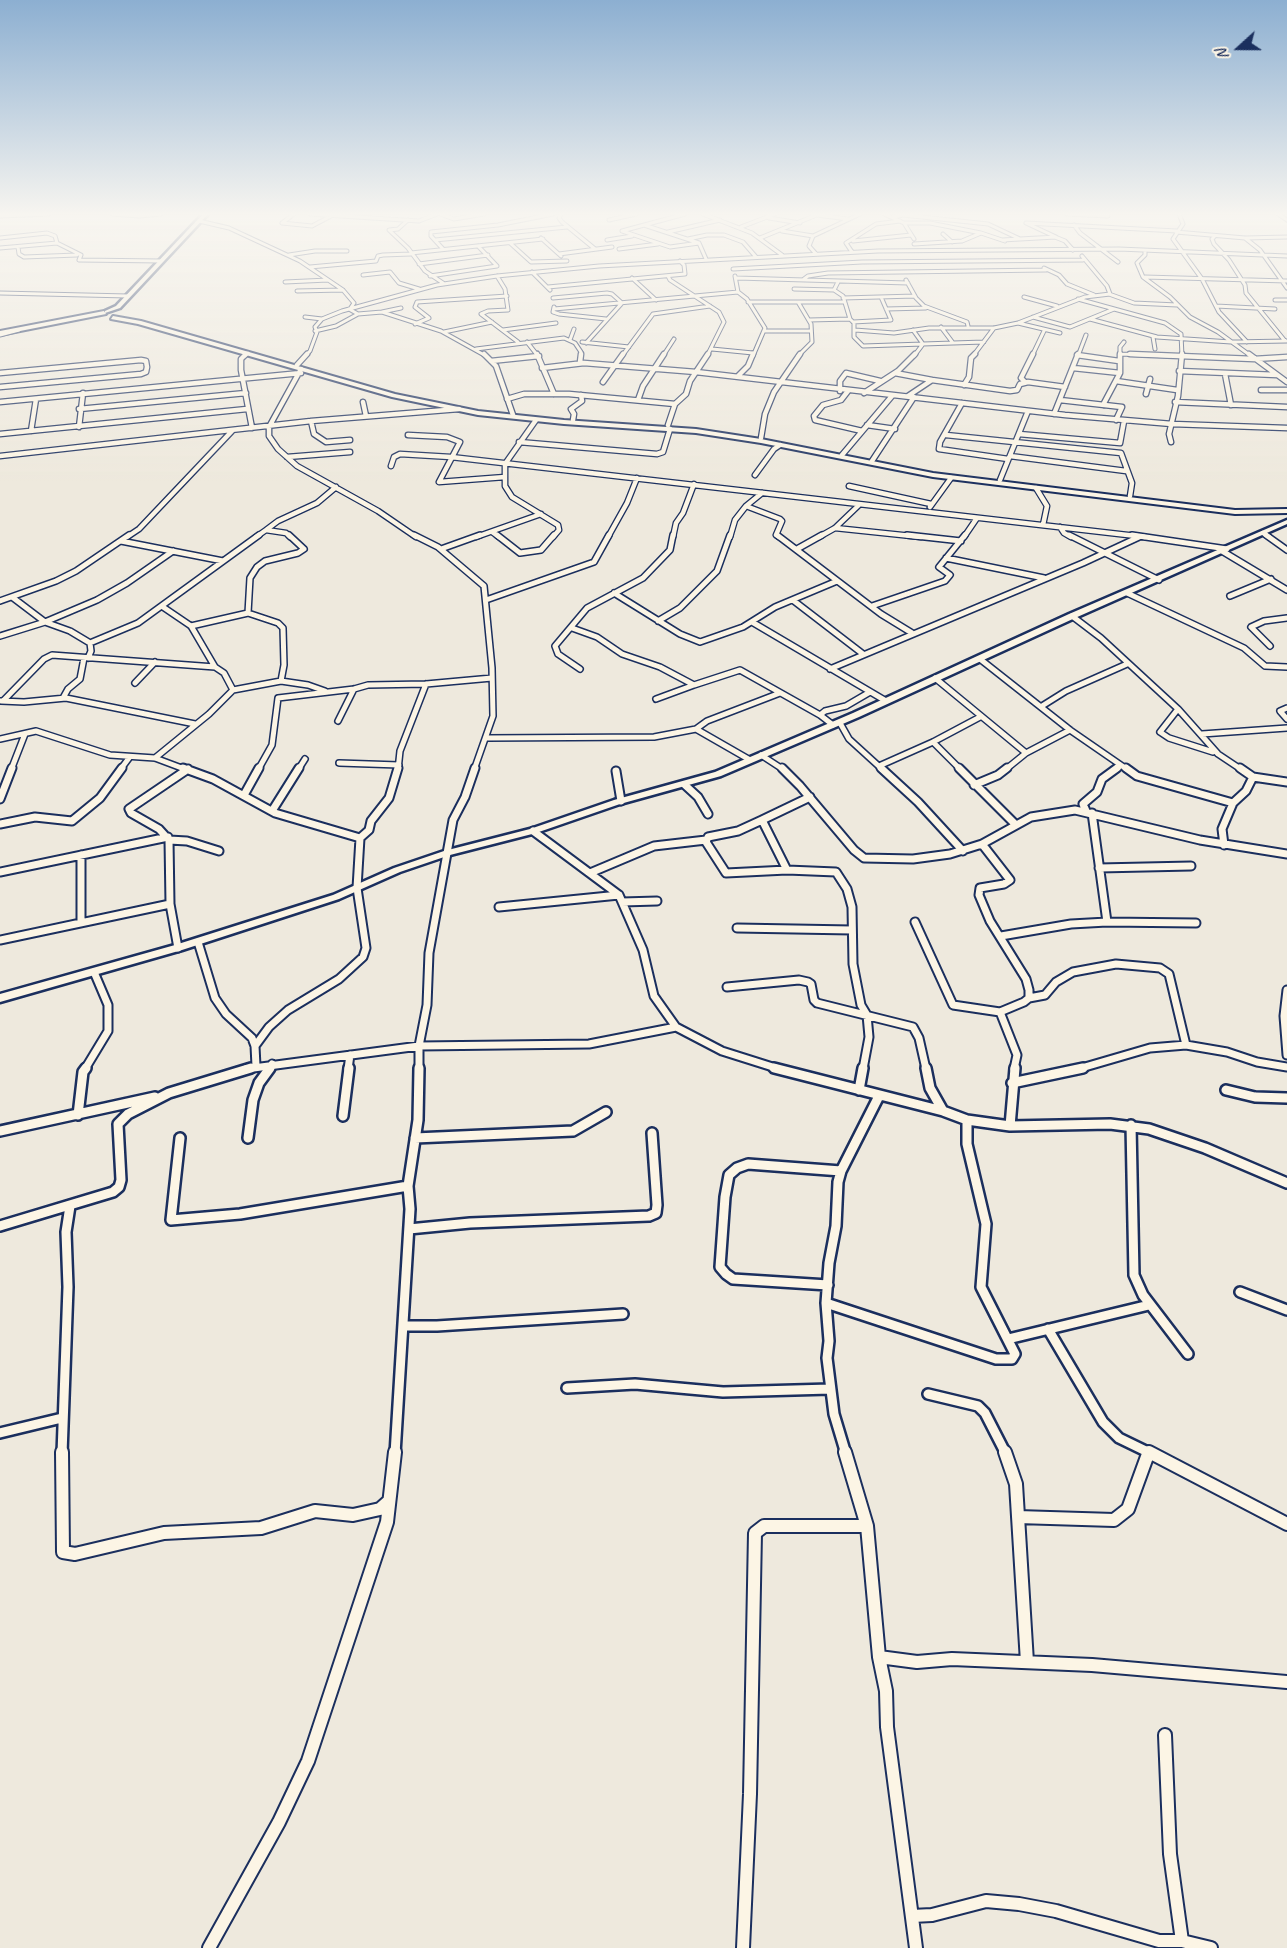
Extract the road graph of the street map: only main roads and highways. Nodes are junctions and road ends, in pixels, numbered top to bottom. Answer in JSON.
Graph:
{"nodes":[{"id":1,"x":123,"y":313,"type":"junction"},
{"id":2,"x":105,"y":314,"type":"junction"},
{"id":3,"x":113,"y":318,"type":"junction"},
{"id":4,"x":0,"y":334,"type":"edge"},
{"id":5,"x":300,"y":369,"type":"junction"},
{"id":6,"x":669,"y":427,"type":"junction"},
{"id":7,"x":1287,"y":509,"type":"edge"}],
"edges":[{"from":1,"to":2,"type":"main road"},
{"from":1,"to":3,"type":"main road"},
{"from":1,"to":5,"type":"main road"},
{"from":2,"to":3,"type":"main road"},
{"from":2,"to":4,"type":"main road"},
{"from":3,"to":5,"type":"main road"},
{"from":5,"to":6,"type":"main road"},
{"from":5,"to":6,"type":"main road"},
{"from":6,"to":7,"type":"main road"},
{"from":6,"to":7,"type":"main road"}]}
